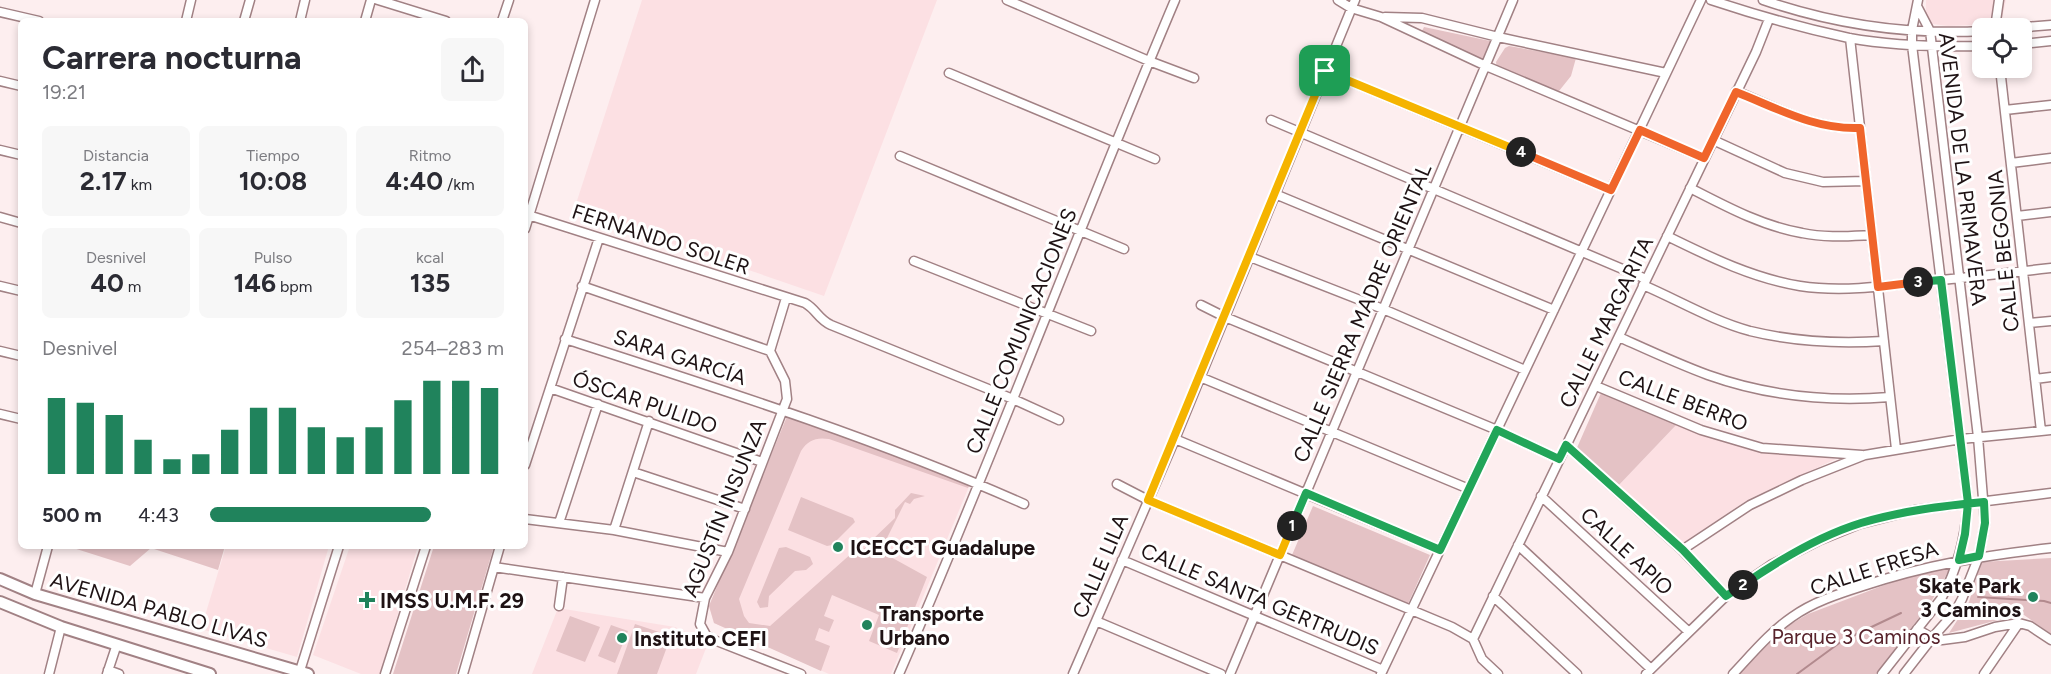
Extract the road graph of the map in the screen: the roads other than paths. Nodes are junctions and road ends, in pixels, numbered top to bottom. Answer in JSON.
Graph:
{"nodes":[{"id":1,"x":191,"y":0,"type":"edge"},
{"id":2,"x":250,"y":0,"type":"edge"},
{"id":3,"x":305,"y":0,"type":"edge"},
{"id":4,"x":371,"y":0,"type":"edge"},
{"id":5,"x":378,"y":0,"type":"edge"},
{"id":6,"x":509,"y":0,"type":"edge"},
{"id":7,"x":595,"y":0,"type":"edge"},
{"id":8,"x":1007,"y":0,"type":"edge"},
{"id":9,"x":1176,"y":0,"type":"edge"},
{"id":10,"x":1338,"y":0,"type":"edge"},
{"id":11,"x":1513,"y":0,"type":"edge"},
{"id":12,"x":1701,"y":0,"type":"edge"},
{"id":13,"x":1711,"y":0,"type":"edge"},
{"id":14,"x":1764,"y":0,"type":"edge"},
{"id":15,"x":2000,"y":0,"type":"edge"},
{"id":16,"x":1918,"y":3,"type":"edge"},
{"id":17,"x":1353,"y":4,"type":"edge"},
{"id":18,"x":0,"y":12,"type":"edge"},
{"id":19,"x":1381,"y":17,"type":"junction"},
{"id":20,"x":26,"y":18,"type":"edge"},
{"id":21,"x":187,"y":18,"type":"edge"},
{"id":22,"x":245,"y":18,"type":"edge"},
{"id":23,"x":301,"y":18,"type":"edge"},
{"id":24,"x":366,"y":18,"type":"edge"},
{"id":25,"x":436,"y":18,"type":"edge"},
{"id":26,"x":503,"y":18,"type":"edge"},
{"id":27,"x":1997,"y":18,"type":"edge"},
{"id":28,"x":1769,"y":19,"type":"junction"},
{"id":29,"x":2051,"y":22,"type":"edge"},
{"id":30,"x":2032,"y":25,"type":"edge"},
{"id":31,"x":1912,"y":30,"type":"junction"},
{"id":32,"x":1930,"y":31,"type":"junction"},
{"id":33,"x":1972,"y":31,"type":"edge"},
{"id":34,"x":1498,"y":37,"type":"junction"},
{"id":35,"x":1850,"y":38,"type":"junction"},
{"id":36,"x":2051,"y":41,"type":"edge"},
{"id":37,"x":2032,"y":43,"type":"edge"},
{"id":38,"x":1912,"y":45,"type":"junction"},
{"id":39,"x":1972,"y":46,"type":"edge"},
{"id":40,"x":1932,"y":47,"type":"junction"},
{"id":41,"x":1149,"y":61,"type":"junction"},
{"id":42,"x":1486,"y":66,"type":"junction"},
{"id":43,"x":1325,"y":71,"type":"junction"},
{"id":44,"x":1666,"y":73,"type":"junction"},
{"id":45,"x":949,"y":74,"type":"dead end"},
{"id":46,"x":1194,"y":78,"type":"dead end"},
{"id":47,"x":2001,"y":78,"type":"edge"},
{"id":48,"x":0,"y":81,"type":"edge"},
{"id":49,"x":18,"y":85,"type":"edge"},
{"id":50,"x":1736,"y":92,"type":"junction"},
{"id":51,"x":2051,"y":105,"type":"edge"},
{"id":52,"x":2005,"y":110,"type":"junction"},
{"id":53,"x":1271,"y":120,"type":"dead end"},
{"id":54,"x":1460,"y":126,"type":"junction"},
{"id":55,"x":1860,"y":128,"type":"junction"},
{"id":56,"x":1640,"y":130,"type":"junction"},
{"id":57,"x":1300,"y":133,"type":"junction"},
{"id":58,"x":1713,"y":140,"type":"junction"},
{"id":59,"x":1116,"y":143,"type":"junction"},
{"id":60,"x":0,"y":150,"type":"edge"},
{"id":61,"x":18,"y":154,"type":"edge"},
{"id":62,"x":900,"y":156,"type":"dead end"},
{"id":63,"x":1704,"y":158,"type":"junction"},
{"id":64,"x":2051,"y":158,"type":"edge"},
{"id":65,"x":1155,"y":159,"type":"dead end"},
{"id":66,"x":2011,"y":163,"type":"junction"},
{"id":67,"x":1866,"y":182,"type":"junction"},
{"id":68,"x":1690,"y":188,"type":"junction"},
{"id":69,"x":1434,"y":189,"type":"junction"},
{"id":70,"x":1611,"y":190,"type":"junction"},
{"id":71,"x":1275,"y":194,"type":"junction"},
{"id":72,"x":528,"y":212,"type":"edge"},
{"id":73,"x":2051,"y":212,"type":"edge"},
{"id":74,"x":528,"y":215,"type":"edge"},
{"id":75,"x":2017,"y":216,"type":"junction"},
{"id":76,"x":0,"y":217,"type":"edge"},
{"id":77,"x":18,"y":221,"type":"edge"},
{"id":78,"x":1080,"y":232,"type":"junction"},
{"id":79,"x":1872,"y":235,"type":"junction"},
{"id":80,"x":1667,"y":236,"type":"junction"},
{"id":81,"x":599,"y":238,"type":"junction"},
{"id":82,"x":1124,"y":249,"type":"dead end"},
{"id":83,"x":1409,"y":249,"type":"junction"},
{"id":84,"x":1582,"y":251,"type":"junction"},
{"id":85,"x":1250,"y":256,"type":"junction"},
{"id":86,"x":914,"y":261,"type":"dead end"},
{"id":87,"x":2051,"y":268,"type":"edge"},
{"id":88,"x":2023,"y":271,"type":"junction"},
{"id":89,"x":1959,"y":278,"type":"junction"},
{"id":90,"x":1941,"y":280,"type":"junction"},
{"id":91,"x":1645,"y":282,"type":"junction"},
{"id":92,"x":0,"y":286,"type":"edge"},
{"id":93,"x":582,"y":286,"type":"junction"},
{"id":94,"x":1878,"y":287,"type":"junction"},
{"id":95,"x":18,"y":290,"type":"edge"},
{"id":96,"x":786,"y":298,"type":"junction"},
{"id":97,"x":1201,"y":305,"type":"dead end"},
{"id":98,"x":1383,"y":309,"type":"junction"},
{"id":99,"x":1554,"y":310,"type":"junction"},
{"id":100,"x":1047,"y":314,"type":"junction"},
{"id":101,"x":1225,"y":317,"type":"junction"},
{"id":102,"x":2051,"y":321,"type":"edge"},
{"id":103,"x":2029,"y":323,"type":"junction"},
{"id":104,"x":1091,"y":331,"type":"dead end"},
{"id":105,"x":1619,"y":337,"type":"junction"},
{"id":106,"x":565,"y":339,"type":"junction"},
{"id":107,"x":1884,"y":341,"type":"junction"},
{"id":108,"x":0,"y":351,"type":"edge"},
{"id":109,"x":770,"y":351,"type":"junction"},
{"id":110,"x":18,"y":355,"type":"edge"},
{"id":111,"x":1526,"y":370,"type":"junction"},
{"id":112,"x":1357,"y":371,"type":"junction"},
{"id":113,"x":1200,"y":377,"type":"junction"},
{"id":114,"x":2051,"y":377,"type":"edge"},
{"id":115,"x":2035,"y":379,"type":"junction"},
{"id":116,"x":1596,"y":386,"type":"junction"},
{"id":117,"x":550,"y":388,"type":"junction"},
{"id":118,"x":1890,"y":397,"type":"junction"},
{"id":119,"x":1013,"y":399,"type":"junction"},
{"id":120,"x":598,"y":404,"type":"junction"},
{"id":121,"x":783,"y":410,"type":"junction"},
{"id":122,"x":0,"y":414,"type":"edge"},
{"id":123,"x":18,"y":418,"type":"edge"},
{"id":124,"x":1059,"y":420,"type":"dead end"},
{"id":125,"x":649,"y":422,"type":"junction"},
{"id":126,"x":1497,"y":430,"type":"junction"},
{"id":127,"x":2051,"y":430,"type":"edge"},
{"id":128,"x":2041,"y":431,"type":"junction"},
{"id":129,"x":1332,"y":432,"type":"junction"},
{"id":130,"x":1978,"y":437,"type":"junction"},
{"id":131,"x":1175,"y":439,"type":"junction"},
{"id":132,"x":1961,"y":440,"type":"junction"},
{"id":133,"x":1566,"y":445,"type":"junction"},
{"id":134,"x":1896,"y":449,"type":"junction"},
{"id":135,"x":1865,"y":455,"type":"junction"},
{"id":136,"x":528,"y":456,"type":"edge"},
{"id":137,"x":1559,"y":459,"type":"junction"},
{"id":138,"x":762,"y":462,"type":"junction"},
{"id":139,"x":633,"y":472,"type":"junction"},
{"id":140,"x":1117,"y":484,"type":"dead end"},
{"id":141,"x":980,"y":485,"type":"junction"},
{"id":142,"x":1469,"y":489,"type":"junction"},
{"id":143,"x":1306,"y":493,"type":"junction"},
{"id":144,"x":2051,"y":493,"type":"edge"},
{"id":145,"x":1541,"y":496,"type":"junction"},
{"id":146,"x":1148,"y":500,"type":"junction"},
{"id":147,"x":1984,"y":502,"type":"junction"},
{"id":148,"x":1968,"y":503,"type":"junction"},
{"id":149,"x":1024,"y":504,"type":"dead end"},
{"id":150,"x":744,"y":509,"type":"junction"},
{"id":151,"x":528,"y":519,"type":"edge"},
{"id":152,"x":559,"y":523,"type":"junction"},
{"id":153,"x":614,"y":530,"type":"junction"},
{"id":154,"x":1518,"y":545,"type":"junction"},
{"id":155,"x":2051,"y":548,"type":"edge"},
{"id":156,"x":47,"y":549,"type":"edge"},
{"id":157,"x":338,"y":549,"type":"edge"},
{"id":158,"x":425,"y":549,"type":"edge"},
{"id":159,"x":499,"y":549,"type":"edge"},
{"id":160,"x":1440,"y":550,"type":"junction"},
{"id":161,"x":1683,"y":550,"type":"junction"},
{"id":162,"x":728,"y":552,"type":"junction"},
{"id":163,"x":1280,"y":555,"type":"junction"},
{"id":164,"x":1979,"y":556,"type":"junction"},
{"id":165,"x":1122,"y":560,"type":"junction"},
{"id":166,"x":1959,"y":560,"type":"junction"},
{"id":167,"x":494,"y":567,"type":"junction"},
{"id":168,"x":563,"y":577,"type":"junction"},
{"id":169,"x":0,"y":579,"type":"edge"},
{"id":170,"x":35,"y":594,"type":"junction"},
{"id":171,"x":1493,"y":596,"type":"junction"},
{"id":172,"x":1726,"y":596,"type":"junction"},
{"id":173,"x":705,"y":598,"type":"junction"},
{"id":174,"x":0,"y":602,"type":"edge"},
{"id":175,"x":559,"y":606,"type":"dead end"},
{"id":176,"x":1412,"y":611,"type":"junction"},
{"id":177,"x":1254,"y":617,"type":"junction"},
{"id":178,"x":1096,"y":621,"type":"junction"},
{"id":179,"x":2019,"y":623,"type":"junction"},
{"id":180,"x":61,"y":627,"type":"junction"},
{"id":181,"x":1917,"y":629,"type":"junction"},
{"id":182,"x":1689,"y":632,"type":"junction"},
{"id":183,"x":1932,"y":638,"type":"junction"},
{"id":184,"x":1473,"y":639,"type":"junction"},
{"id":185,"x":2051,"y":640,"type":"edge"},
{"id":186,"x":117,"y":644,"type":"junction"},
{"id":187,"x":1488,"y":665,"type":"junction"},
{"id":188,"x":107,"y":672,"type":"edge"},
{"id":189,"x":1382,"y":672,"type":"edge"},
{"id":190,"x":1648,"y":672,"type":"edge"},
{"id":191,"x":302,"y":673,"type":"edge"},
{"id":192,"x":49,"y":674,"type":"edge"},
{"id":193,"x":119,"y":674,"type":"edge"},
{"id":194,"x":210,"y":674,"type":"edge"},
{"id":195,"x":385,"y":674,"type":"edge"},
{"id":196,"x":463,"y":674,"type":"edge"},
{"id":197,"x":801,"y":674,"type":"edge"},
{"id":198,"x":899,"y":674,"type":"edge"},
{"id":199,"x":1073,"y":674,"type":"edge"},
{"id":200,"x":1221,"y":674,"type":"edge"},
{"id":201,"x":1230,"y":674,"type":"edge"},
{"id":202,"x":1484,"y":674,"type":"edge"},
{"id":203,"x":1498,"y":674,"type":"edge"},
{"id":204,"x":1577,"y":674,"type":"edge"},
{"id":205,"x":1733,"y":674,"type":"edge"},
{"id":206,"x":1882,"y":674,"type":"edge"},
{"id":207,"x":1904,"y":674,"type":"edge"},
{"id":208,"x":1984,"y":674,"type":"edge"}],
"edges":[{"from":1,"to":21,"type":"street"},
{"from":2,"to":22,"type":"street"},
{"from":3,"to":23,"type":"street"},
{"from":4,"to":24,"type":"street"},
{"from":5,"to":25,"type":"street"},
{"from":6,"to":26,"type":"street"},
{"from":7,"to":72,"type":"street"},
{"from":8,"to":41,"type":"street"},
{"from":9,"to":41,"type":"street","name":"CALLE COMUNICACIONES"},
{"from":10,"to":17,"type":"street"},
{"from":11,"to":34,"type":"street","name":"CALLE SIERRA MADRE ORIENTAL"},
{"from":12,"to":44,"type":"street"},
{"from":13,"to":28,"type":"street"},
{"from":14,"to":31,"type":"street"},
{"from":15,"to":27,"type":"street"},
{"from":16,"to":31,"type":"street","name":"AVENIDA DE LA PRIMAVERA"},
{"from":16,"to":32,"type":"street","name":"AVENIDA DE LA PRIMAVERA"},
{"from":17,"to":19,"type":"street"},
{"from":17,"to":43,"type":"street","name":"CALLE LILA"},
{"from":18,"to":20,"type":"street"},
{"from":19,"to":34,"type":"street"},
{"from":19,"to":42,"type":"street"},
{"from":28,"to":35,"type":"street"},
{"from":28,"to":50,"type":"street","name":"CALLE MARGARITA"},
{"from":29,"to":30,"type":"street"},
{"from":31,"to":32,"type":"street"},
{"from":31,"to":38,"type":"street","name":"AVENIDA DE LA PRIMAVERA"},
{"from":32,"to":33,"type":"street"},
{"from":32,"to":40,"type":"street","name":"AVENIDA DE LA PRIMAVERA"},
{"from":34,"to":42,"type":"street","name":"CALLE SIERRA MADRE ORIENTAL"},
{"from":34,"to":44,"type":"street"},
{"from":35,"to":38,"type":"street"},
{"from":35,"to":55,"type":"street"},
{"from":36,"to":37,"type":"street"},
{"from":38,"to":40,"type":"street"},
{"from":38,"to":90,"type":"street","name":"AVENIDA DE LA PRIMAVERA"},
{"from":39,"to":40,"type":"street"},
{"from":40,"to":89,"type":"street","name":"AVENIDA DE LA PRIMAVERA"},
{"from":41,"to":46,"type":"street"},
{"from":41,"to":59,"type":"street","name":"CALLE COMUNICACIONES"},
{"from":42,"to":54,"type":"street","name":"CALLE SIERRA MADRE ORIENTAL"},
{"from":42,"to":56,"type":"street"},
{"from":43,"to":54,"type":"street"},
{"from":43,"to":57,"type":"street","name":"CALLE LILA"},
{"from":44,"to":56,"type":"street"},
{"from":45,"to":59,"type":"street"},
{"from":47,"to":52,"type":"street","name":"CALLE BEGONIA"},
{"from":48,"to":49,"type":"street"},
{"from":50,"to":55,"type":"street"},
{"from":50,"to":58,"type":"street","name":"CALLE MARGARITA"},
{"from":51,"to":52,"type":"street"},
{"from":52,"to":66,"type":"street","name":"CALLE BEGONIA"},
{"from":53,"to":57,"type":"street"},
{"from":54,"to":69,"type":"street","name":"CALLE SIERRA MADRE ORIENTAL"},
{"from":54,"to":70,"type":"street"},
{"from":55,"to":67,"type":"street"},
{"from":56,"to":63,"type":"street"},
{"from":56,"to":70,"type":"street"},
{"from":57,"to":69,"type":"street"},
{"from":57,"to":71,"type":"street","name":"CALLE LILA"},
{"from":58,"to":63,"type":"street","name":"CALLE MARGARITA"},
{"from":58,"to":67,"type":"street"},
{"from":59,"to":65,"type":"street"},
{"from":59,"to":78,"type":"street","name":"CALLE COMUNICACIONES"},
{"from":60,"to":61,"type":"street"},
{"from":62,"to":78,"type":"street"},
{"from":63,"to":68,"type":"street","name":"CALLE MARGARITA"},
{"from":64,"to":66,"type":"street"},
{"from":66,"to":75,"type":"street","name":"CALLE BEGONIA"},
{"from":67,"to":79,"type":"street"},
{"from":68,"to":79,"type":"street"},
{"from":68,"to":80,"type":"street","name":"CALLE MARGARITA"},
{"from":69,"to":83,"type":"street","name":"CALLE SIERRA MADRE ORIENTAL"},
{"from":69,"to":84,"type":"street"},
{"from":70,"to":84,"type":"street"},
{"from":71,"to":83,"type":"street"},
{"from":71,"to":85,"type":"street","name":"CALLE LILA"},
{"from":73,"to":75,"type":"street"},
{"from":74,"to":81,"type":"street","name":"FERNANDO SOLER"},
{"from":75,"to":88,"type":"street","name":"CALLE BEGONIA"},
{"from":76,"to":77,"type":"street"},
{"from":78,"to":82,"type":"street"},
{"from":78,"to":100,"type":"street","name":"CALLE COMUNICACIONES"},
{"from":79,"to":94,"type":"street"},
{"from":80,"to":91,"type":"street","name":"CALLE MARGARITA"},
{"from":80,"to":94,"type":"street"},
{"from":81,"to":93,"type":"street"},
{"from":81,"to":96,"type":"street","name":"FERNANDO SOLER"},
{"from":83,"to":98,"type":"street","name":"CALLE SIERRA MADRE ORIENTAL"},
{"from":83,"to":99,"type":"street"},
{"from":84,"to":91,"type":"street"},
{"from":84,"to":99,"type":"street"},
{"from":85,"to":98,"type":"street"},
{"from":85,"to":101,"type":"street","name":"CALLE LILA"},
{"from":86,"to":100,"type":"street"},
{"from":87,"to":88,"type":"street"},
{"from":88,"to":89,"type":"street"},
{"from":88,"to":103,"type":"street","name":"CALLE BEGONIA"},
{"from":89,"to":90,"type":"street"},
{"from":89,"to":130,"type":"street","name":"AVENIDA DE LA PRIMAVERA"},
{"from":90,"to":94,"type":"street"},
{"from":90,"to":132,"type":"street","name":"AVENIDA DE LA PRIMAVERA"},
{"from":91,"to":105,"type":"street","name":"CALLE MARGARITA"},
{"from":91,"to":107,"type":"street"},
{"from":92,"to":95,"type":"street"},
{"from":93,"to":106,"type":"street"},
{"from":93,"to":109,"type":"street"},
{"from":94,"to":107,"type":"street"},
{"from":96,"to":109,"type":"street"},
{"from":96,"to":119,"type":"street","name":"FERNANDO SOLER"},
{"from":97,"to":101,"type":"street"},
{"from":98,"to":111,"type":"street"},
{"from":98,"to":112,"type":"street","name":"CALLE SIERRA MADRE ORIENTAL"},
{"from":99,"to":111,"type":"street"},
{"from":100,"to":104,"type":"street"},
{"from":100,"to":119,"type":"street","name":"CALLE COMUNICACIONES"},
{"from":101,"to":112,"type":"street"},
{"from":101,"to":113,"type":"street","name":"CALLE LILA"},
{"from":102,"to":103,"type":"street"},
{"from":103,"to":115,"type":"street","name":"CALLE BEGONIA"},
{"from":105,"to":116,"type":"street","name":"CALLE MARGARITA"},
{"from":105,"to":118,"type":"street"},
{"from":106,"to":117,"type":"street"},
{"from":106,"to":121,"type":"street","name":"SARA GARCÍA"},
{"from":107,"to":118,"type":"street"},
{"from":108,"to":110,"type":"street"},
{"from":109,"to":121,"type":"street","name":"AGUSTÍN INSUNZA"},
{"from":111,"to":126,"type":"street"},
{"from":112,"to":126,"type":"street"},
{"from":112,"to":129,"type":"street","name":"CALLE SIERRA MADRE ORIENTAL"},
{"from":113,"to":129,"type":"street"},
{"from":113,"to":131,"type":"street","name":"CALLE LILA"},
{"from":114,"to":115,"type":"street"},
{"from":115,"to":128,"type":"street","name":"CALLE BEGONIA"},
{"from":116,"to":133,"type":"street","name":"CALLE MARGARITA"},
{"from":116,"to":135,"type":"street","name":"CALLE BERRO"},
{"from":117,"to":120,"type":"street","name":"ÓSCAR PULIDO"},
{"from":117,"to":136,"type":"street"},
{"from":118,"to":134,"type":"street"},
{"from":119,"to":124,"type":"street","name":"FERNANDO SOLER"},
{"from":119,"to":141,"type":"street","name":"CALLE COMUNICACIONES"},
{"from":120,"to":125,"type":"street","name":"ÓSCAR PULIDO"},
{"from":120,"to":152,"type":"street"},
{"from":121,"to":138,"type":"street","name":"AGUSTÍN INSUNZA"},
{"from":121,"to":141,"type":"street","name":"SARA GARCÍA"},
{"from":122,"to":123,"type":"street"},
{"from":125,"to":138,"type":"street","name":"ÓSCAR PULIDO"},
{"from":125,"to":139,"type":"street"},
{"from":126,"to":137,"type":"street"},
{"from":126,"to":142,"type":"street"},
{"from":127,"to":128,"type":"street"},
{"from":128,"to":130,"type":"street"},
{"from":129,"to":142,"type":"street"},
{"from":129,"to":143,"type":"street","name":"CALLE SIERRA MADRE ORIENTAL"},
{"from":130,"to":132,"type":"street"},
{"from":130,"to":147,"type":"street","name":"AVENIDA DE LA PRIMAVERA"},
{"from":131,"to":143,"type":"street"},
{"from":131,"to":146,"type":"street","name":"CALLE LILA"},
{"from":132,"to":134,"type":"street"},
{"from":132,"to":148,"type":"street","name":"AVENIDA DE LA PRIMAVERA"},
{"from":133,"to":137,"type":"street","name":"CALLE MARGARITA"},
{"from":133,"to":161,"type":"street"},
{"from":134,"to":135,"type":"street"},
{"from":135,"to":161,"type":"street"},
{"from":137,"to":145,"type":"street","name":"CALLE MARGARITA"},
{"from":138,"to":150,"type":"street","name":"AGUSTÍN INSUNZA"},
{"from":139,"to":150,"type":"street"},
{"from":139,"to":153,"type":"street"},
{"from":140,"to":146,"type":"street"},
{"from":141,"to":149,"type":"street","name":"SARA GARCÍA"},
{"from":141,"to":198,"type":"street","name":"CALLE COMUNICACIONES"},
{"from":142,"to":160,"type":"street"},
{"from":143,"to":160,"type":"street"},
{"from":143,"to":163,"type":"street","name":"CALLE SIERRA MADRE ORIENTAL"},
{"from":144,"to":147,"type":"street"},
{"from":145,"to":154,"type":"street","name":"CALLE MARGARITA"},
{"from":145,"to":182,"type":"street","name":"CALLE APIO"},
{"from":146,"to":163,"type":"street"},
{"from":146,"to":165,"type":"street","name":"CALLE LILA"},
{"from":147,"to":148,"type":"street"},
{"from":147,"to":164,"type":"street","name":"AVENIDA DE LA PRIMAVERA"},
{"from":148,"to":166,"type":"street","name":"AVENIDA DE LA PRIMAVERA"},
{"from":148,"to":172,"type":"street"},
{"from":150,"to":162,"type":"street","name":"AGUSTÍN INSUNZA"},
{"from":151,"to":152,"type":"street"},
{"from":152,"to":153,"type":"street"},
{"from":153,"to":162,"type":"street"},
{"from":154,"to":171,"type":"street","name":"CALLE MARGARITA"},
{"from":154,"to":190,"type":"street"},
{"from":155,"to":164,"type":"street","name":"CALLE FRESA"},
{"from":156,"to":170,"type":"street"},
{"from":157,"to":191,"type":"street"},
{"from":158,"to":195,"type":"street"},
{"from":159,"to":167,"type":"street"},
{"from":160,"to":176,"type":"street"},
{"from":161,"to":172,"type":"street"},
{"from":162,"to":173,"type":"street","name":"AGUSTÍN INSUNZA"},
{"from":163,"to":176,"type":"street"},
{"from":163,"to":177,"type":"street","name":"CALLE SIERRA MADRE ORIENTAL"},
{"from":164,"to":166,"type":"street","name":"CALLE FRESA"},
{"from":164,"to":183,"type":"street","name":"AVENIDA DE LA PRIMAVERA"},
{"from":165,"to":177,"type":"street","name":"CALLE SANTA GERTRUDIS"},
{"from":165,"to":178,"type":"street","name":"CALLE LILA"},
{"from":166,"to":181,"type":"street","name":"AVENIDA DE LA PRIMAVERA"},
{"from":166,"to":205,"type":"street","name":"CALLE FRESA"},
{"from":167,"to":168,"type":"street"},
{"from":167,"to":196,"type":"street"},
{"from":168,"to":173,"type":"street"},
{"from":168,"to":175,"type":"street"},
{"from":169,"to":170,"type":"main road","name":"AVENIDA PABLO LIVAS"},
{"from":170,"to":191,"type":"main road","name":"AVENIDA PABLO LIVAS"},
{"from":171,"to":184,"type":"street","name":"CALLE MARGARITA"},
{"from":171,"to":204,"type":"street"},
{"from":172,"to":182,"type":"street"},
{"from":173,"to":197,"type":"street","name":"AGUSTÍN INSUNZA"},
{"from":174,"to":180,"type":"main road","name":"AVENIDA PABLO LIVAS"},
{"from":176,"to":184,"type":"street"},
{"from":176,"to":189,"type":"street"},
{"from":177,"to":189,"type":"street","name":"CALLE SANTA GERTRUDIS"},
{"from":177,"to":201,"type":"street","name":"CALLE SIERRA MADRE ORIENTAL"},
{"from":178,"to":199,"type":"street","name":"CALLE LILA"},
{"from":178,"to":200,"type":"street"},
{"from":179,"to":183,"type":"street"},
{"from":179,"to":185,"type":"street"},
{"from":179,"to":208,"type":"street"},
{"from":180,"to":186,"type":"main road","name":"AVENIDA PABLO LIVAS"},
{"from":180,"to":192,"type":"street"},
{"from":181,"to":183,"type":"street"},
{"from":181,"to":206,"type":"street","name":"AVENIDA DE LA PRIMAVERA"},
{"from":182,"to":190,"type":"street"},
{"from":183,"to":207,"type":"street","name":"AVENIDA DE LA PRIMAVERA"},
{"from":184,"to":187,"type":"street"},
{"from":186,"to":188,"type":"street"},
{"from":186,"to":194,"type":"main road","name":"AVENIDA PABLO LIVAS"},
{"from":187,"to":202,"type":"street"},
{"from":187,"to":203,"type":"street"},
{"from":188,"to":193,"type":"street"}]}
